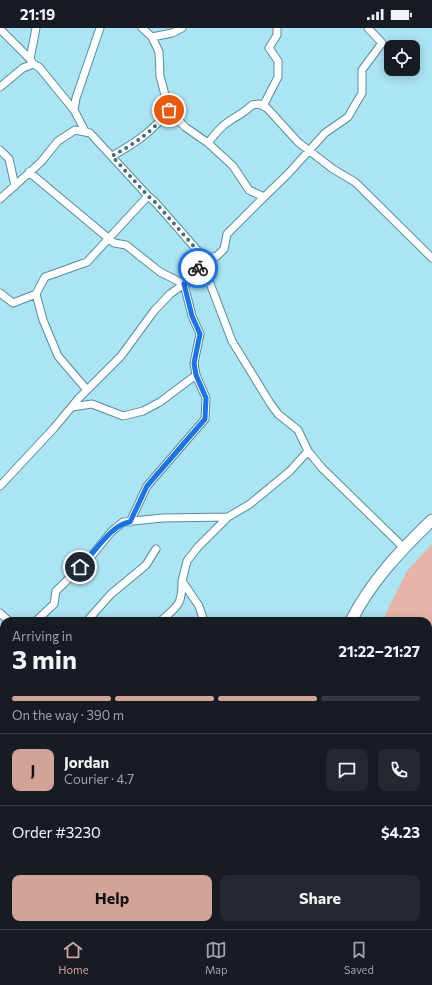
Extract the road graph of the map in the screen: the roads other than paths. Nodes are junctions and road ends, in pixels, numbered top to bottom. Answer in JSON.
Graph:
{"nodes":[{"id":1,"x":36,"y":28,"type":"edge"},
{"id":2,"x":100,"y":28,"type":"edge"},
{"id":3,"x":142,"y":28,"type":"edge"},
{"id":4,"x":182,"y":28,"type":"edge"},
{"id":5,"x":277,"y":28,"type":"edge"},
{"id":6,"x":368,"y":28,"type":"edge"},
{"id":7,"x":0,"y":29,"type":"edge"},
{"id":8,"x":152,"y":37,"type":"junction"},
{"id":9,"x":31,"y":61,"type":"junction"},
{"id":10,"x":0,"y":87,"type":"edge"},
{"id":11,"x":263,"y":106,"type":"junction"},
{"id":12,"x":74,"y":110,"type":"junction"},
{"id":13,"x":169,"y":110,"type":"junction"},
{"id":14,"x":85,"y":131,"type":"junction"},
{"id":15,"x":208,"y":143,"type":"junction"},
{"id":16,"x":0,"y":150,"type":"edge"},
{"id":17,"x":311,"y":150,"type":"junction"},
{"id":18,"x":112,"y":156,"type":"junction"},
{"id":19,"x":29,"y":172,"type":"junction"},
{"id":20,"x":15,"y":186,"type":"junction"},
{"id":21,"x":148,"y":196,"type":"junction"},
{"id":22,"x":264,"y":197,"type":"junction"},
{"id":23,"x":0,"y":199,"type":"edge"},
{"id":24,"x":108,"y":238,"type":"junction"},
{"id":25,"x":432,"y":258,"type":"edge"},
{"id":26,"x":204,"y":262,"type":"junction"},
{"id":27,"x":184,"y":284,"type":"junction"},
{"id":28,"x":0,"y":293,"type":"edge"},
{"id":29,"x":36,"y":294,"type":"junction"},
{"id":30,"x":196,"y":375,"type":"junction"},
{"id":31,"x":87,"y":390,"type":"junction"},
{"id":32,"x":72,"y":407,"type":"junction"},
{"id":33,"x":308,"y":452,"type":"junction"},
{"id":34,"x":0,"y":486,"type":"edge"},
{"id":35,"x":228,"y":517,"type":"junction"},
{"id":36,"x":432,"y":520,"type":"edge"},
{"id":37,"x":130,"y":522,"type":"junction"},
{"id":38,"x":404,"y":547,"type":"junction"},
{"id":39,"x":156,"y":549,"type":"dead end"},
{"id":40,"x":182,"y":581,"type":"junction"},
{"id":41,"x":40,"y":617,"type":"edge"},
{"id":42,"x":91,"y":617,"type":"edge"},
{"id":43,"x":166,"y":617,"type":"edge"},
{"id":44,"x":203,"y":617,"type":"edge"},
{"id":45,"x":353,"y":617,"type":"edge"}],
"edges":[{"from":1,"to":9,"type":"street"},
{"from":2,"to":12,"type":"street"},
{"from":3,"to":8,"type":"street"},
{"from":4,"to":8,"type":"street"},
{"from":5,"to":11,"type":"street"},
{"from":6,"to":17,"type":"street"},
{"from":7,"to":9,"type":"street"},
{"from":8,"to":13,"type":"street"},
{"from":9,"to":10,"type":"street"},
{"from":9,"to":12,"type":"street"},
{"from":11,"to":15,"type":"street"},
{"from":11,"to":17,"type":"street"},
{"from":12,"to":14,"type":"street"},
{"from":13,"to":15,"type":"street"},
{"from":13,"to":18,"type":"street"},
{"from":14,"to":18,"type":"street"},
{"from":14,"to":19,"type":"street"},
{"from":15,"to":22,"type":"street"},
{"from":16,"to":20,"type":"street"},
{"from":17,"to":22,"type":"street"},
{"from":17,"to":25,"type":"street"},
{"from":18,"to":21,"type":"street"},
{"from":19,"to":20,"type":"street"},
{"from":19,"to":24,"type":"street"},
{"from":20,"to":23,"type":"street"},
{"from":21,"to":24,"type":"street"},
{"from":21,"to":26,"type":"street"},
{"from":22,"to":26,"type":"street"},
{"from":24,"to":27,"type":"street"},
{"from":24,"to":29,"type":"street"},
{"from":26,"to":27,"type":"street"},
{"from":26,"to":33,"type":"street"},
{"from":27,"to":30,"type":"street"},
{"from":27,"to":31,"type":"street"},
{"from":28,"to":29,"type":"street"},
{"from":29,"to":31,"type":"street"},
{"from":30,"to":32,"type":"street"},
{"from":30,"to":37,"type":"street"},
{"from":31,"to":32,"type":"street"},
{"from":32,"to":34,"type":"street"},
{"from":33,"to":35,"type":"street"},
{"from":33,"to":38,"type":"street"},
{"from":35,"to":37,"type":"street"},
{"from":35,"to":40,"type":"street"},
{"from":36,"to":38,"type":"main road"},
{"from":37,"to":41,"type":"street"},
{"from":38,"to":45,"type":"main road"},
{"from":39,"to":42,"type":"street"},
{"from":40,"to":43,"type":"street"},
{"from":40,"to":44,"type":"street"}]}
